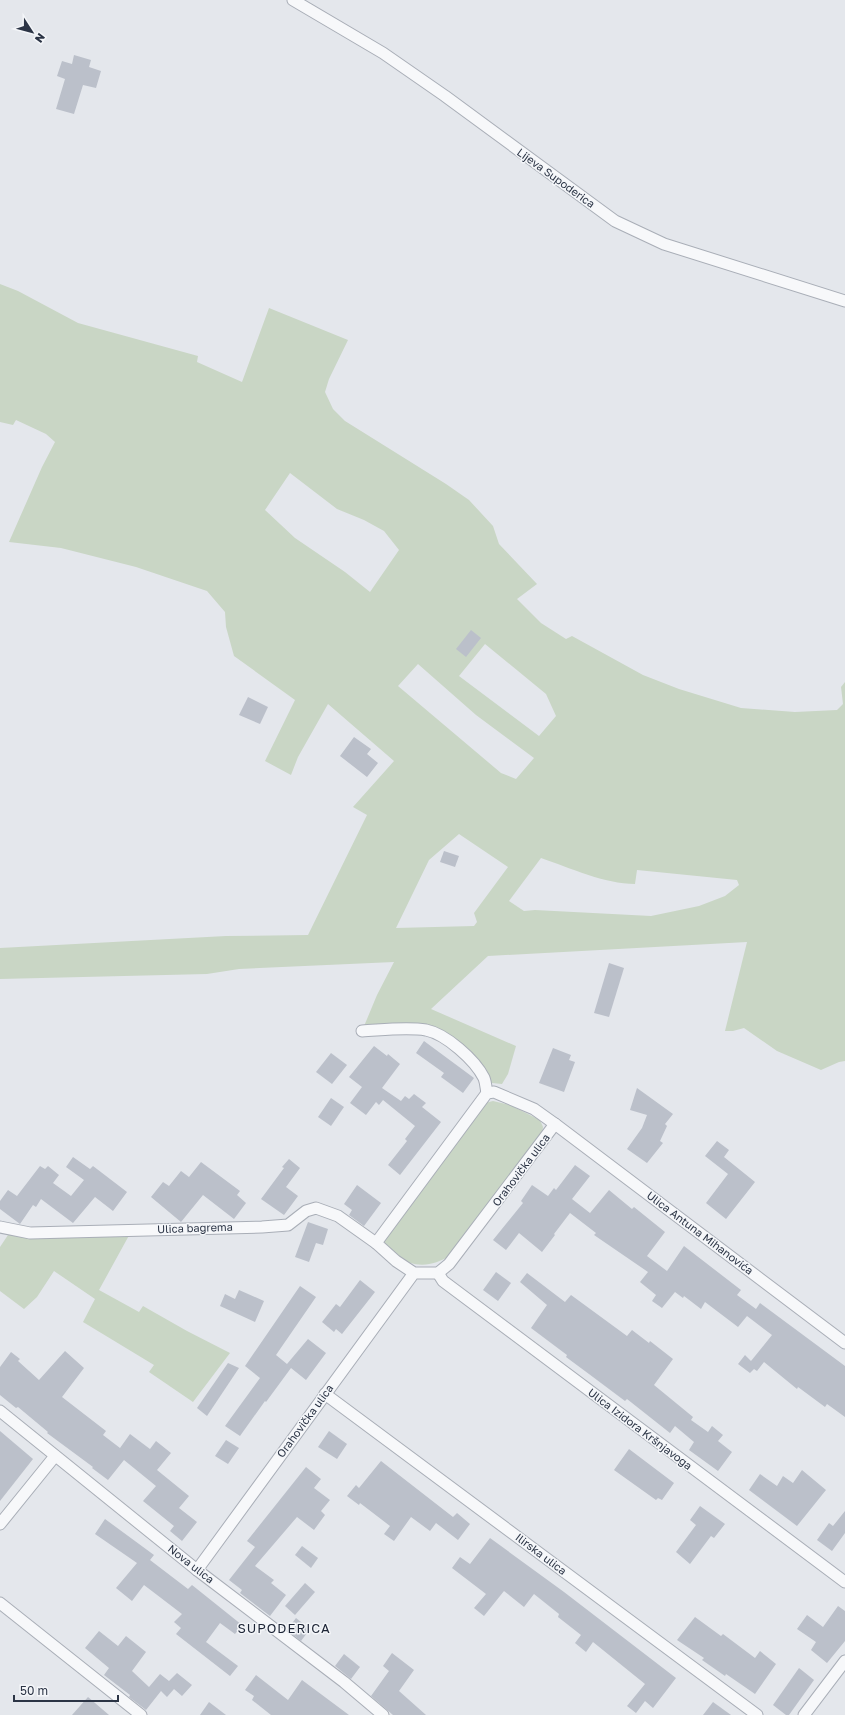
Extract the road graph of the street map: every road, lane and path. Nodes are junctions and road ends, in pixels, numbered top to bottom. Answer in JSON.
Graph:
{"nodes":[{"id":1,"x":293,"y":0,"type":"edge"},
{"id":2,"x":845,"y":301,"type":"edge"},
{"id":3,"x":362,"y":1032,"type":"dead end"},
{"id":4,"x":487,"y":1093,"type":"junction"},
{"id":5,"x":555,"y":1124,"type":"junction"},
{"id":6,"x":0,"y":1227,"type":"edge"},
{"id":7,"x":376,"y":1243,"type":"junction"},
{"id":8,"x":414,"y":1273,"type":"junction"},
{"id":9,"x":438,"y":1273,"type":"junction"},
{"id":10,"x":843,"y":1338,"type":"edge"},
{"id":11,"x":325,"y":1394,"type":"junction"},
{"id":12,"x":0,"y":1411,"type":"edge"},
{"id":13,"x":55,"y":1456,"type":"junction"},
{"id":14,"x":0,"y":1524,"type":"edge"},
{"id":15,"x":197,"y":1570,"type":"junction"},
{"id":16,"x":845,"y":1582,"type":"edge"},
{"id":17,"x":0,"y":1603,"type":"edge"},
{"id":18,"x":845,"y":1661,"type":"edge"},
{"id":19,"x":141,"y":1715,"type":"edge"},
{"id":20,"x":383,"y":1715,"type":"edge"},
{"id":21,"x":757,"y":1715,"type":"edge"},
{"id":22,"x":804,"y":1715,"type":"edge"}],
"edges":[{"from":1,"to":2,"type":"street","name":"Lijeva Supoderica"},
{"from":3,"to":4,"type":"street"},
{"from":4,"to":5,"type":"street","name":"Orahovička ulica"},
{"from":4,"to":7,"type":"street"},
{"from":5,"to":9,"type":"street","name":"Orahovička ulica"},
{"from":5,"to":10,"type":"street","name":"Ulica Antuna Mihanovića"},
{"from":6,"to":7,"type":"street","name":"Ulica bagrema"},
{"from":7,"to":8,"type":"street"},
{"from":8,"to":9,"type":"street"},
{"from":8,"to":11,"type":"street","name":"Orahovička ulica"},
{"from":9,"to":16,"type":"street","name":"Ulica Izidora Kršnjavoga"},
{"from":11,"to":15,"type":"street","name":"Orahovička ulica"},
{"from":11,"to":21,"type":"street","name":"Ilirska ulica"},
{"from":12,"to":13,"type":"street","name":"Nova ulica"},
{"from":13,"to":14,"type":"street"},
{"from":13,"to":15,"type":"street","name":"Nova ulica"},
{"from":15,"to":20,"type":"street","name":"Nova ulica"},
{"from":17,"to":19,"type":"street"},
{"from":18,"to":22,"type":"street"}]}
